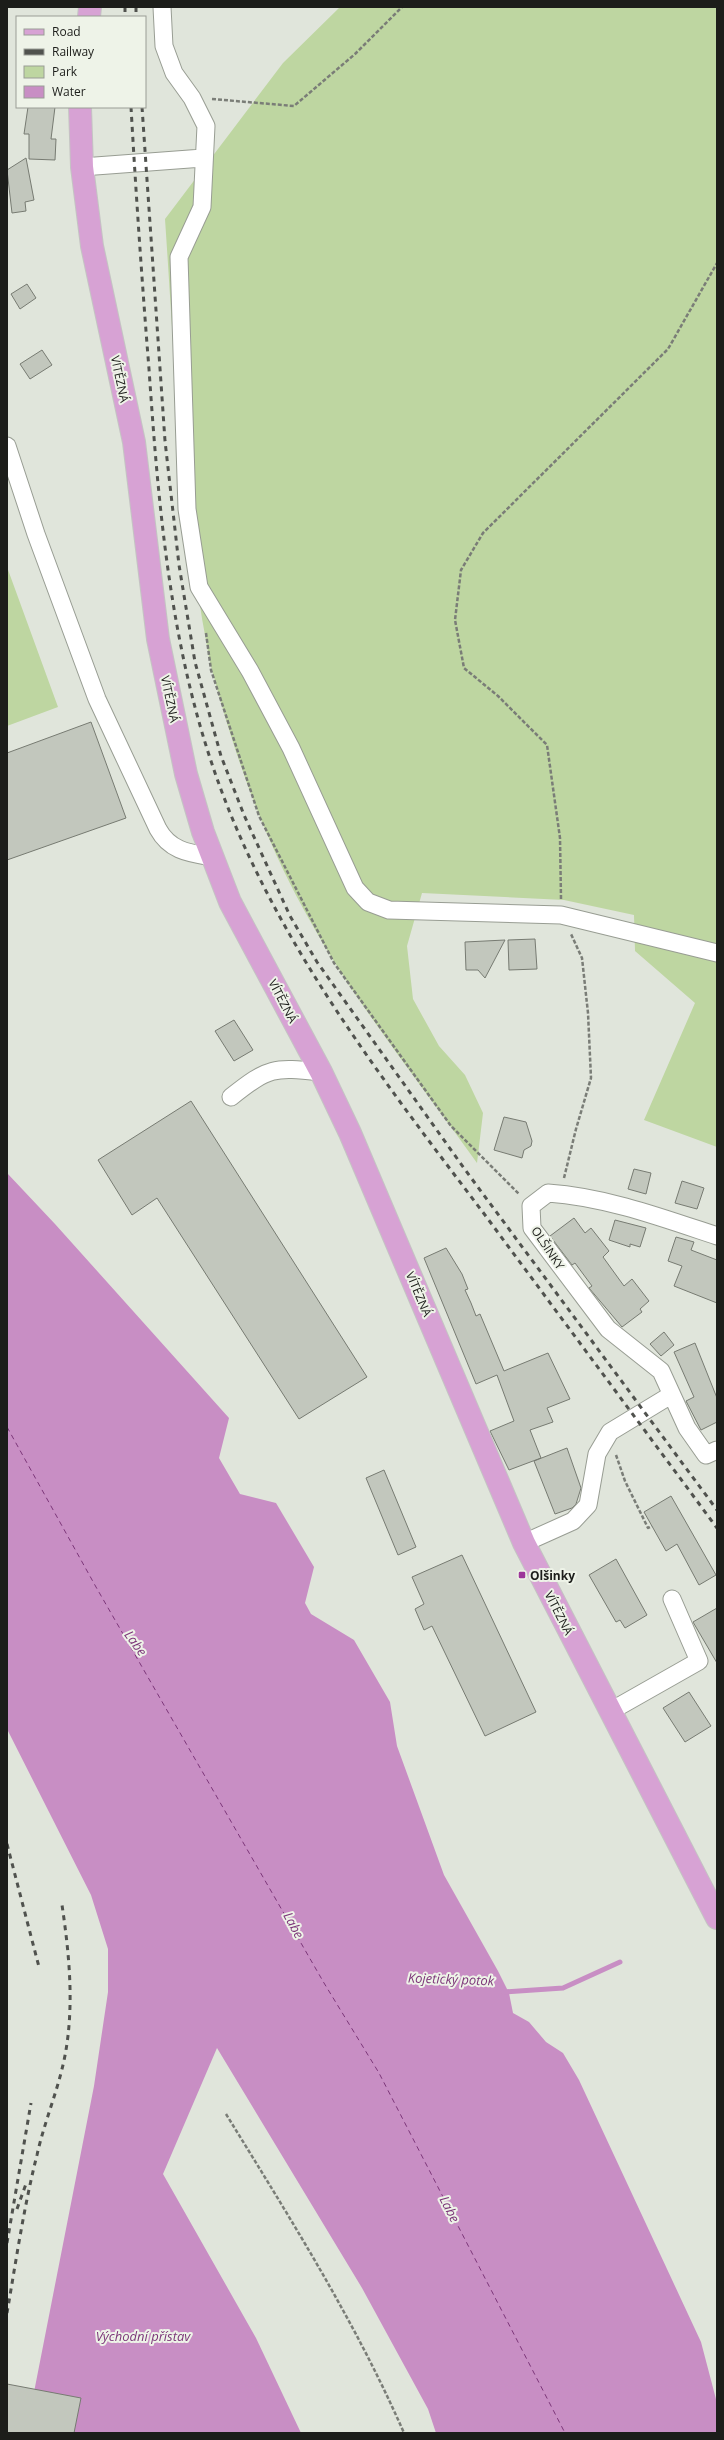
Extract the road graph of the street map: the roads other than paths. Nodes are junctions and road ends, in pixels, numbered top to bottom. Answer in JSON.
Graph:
{"nodes":[{"id":1,"x":162,"y":7,"type":"edge"},
{"id":2,"x":80,"y":108,"type":"edge"},
{"id":3,"x":203,"y":158,"type":"junction"},
{"id":4,"x":82,"y":167,"type":"junction"},
{"id":5,"x":7,"y":446,"type":"edge"},
{"id":6,"x":212,"y":857,"type":"junction"},
{"id":7,"x":717,"y":953,"type":"edge"},
{"id":8,"x":321,"y":1072,"type":"junction"},
{"id":9,"x":231,"y":1097,"type":"dead end"},
{"id":10,"x":717,"y":1236,"type":"edge"},
{"id":11,"x":671,"y":1395,"type":"junction"},
{"id":12,"x":717,"y":1450,"type":"edge"},
{"id":13,"x":524,"y":1543,"type":"junction"},
{"id":14,"x":672,"y":1599,"type":"dead end"},
{"id":15,"x":610,"y":1712,"type":"junction"},
{"id":16,"x":717,"y":1918,"type":"edge"}],
"edges":[{"from":1,"to":3,"type":"street"},
{"from":2,"to":4,"type":"main road","name":"VÍTĚZNÁ"},
{"from":3,"to":4,"type":"street"},
{"from":3,"to":7,"type":"street"},
{"from":4,"to":6,"type":"main road","name":"VÍTĚZNÁ"},
{"from":5,"to":6,"type":"street"},
{"from":6,"to":8,"type":"main road","name":"VÍTĚZNÁ"},
{"from":8,"to":9,"type":"street"},
{"from":8,"to":13,"type":"main road","name":"VÍTĚZNÁ"},
{"from":10,"to":11,"type":"street","name":"OLŠINKY"},
{"from":11,"to":12,"type":"street","name":"OLŠINKY"},
{"from":11,"to":13,"type":"street"},
{"from":13,"to":15,"type":"main road","name":"VÍTĚZNÁ"},
{"from":14,"to":15,"type":"street"},
{"from":15,"to":16,"type":"main road","name":"VÍTĚZNÁ"}]}
